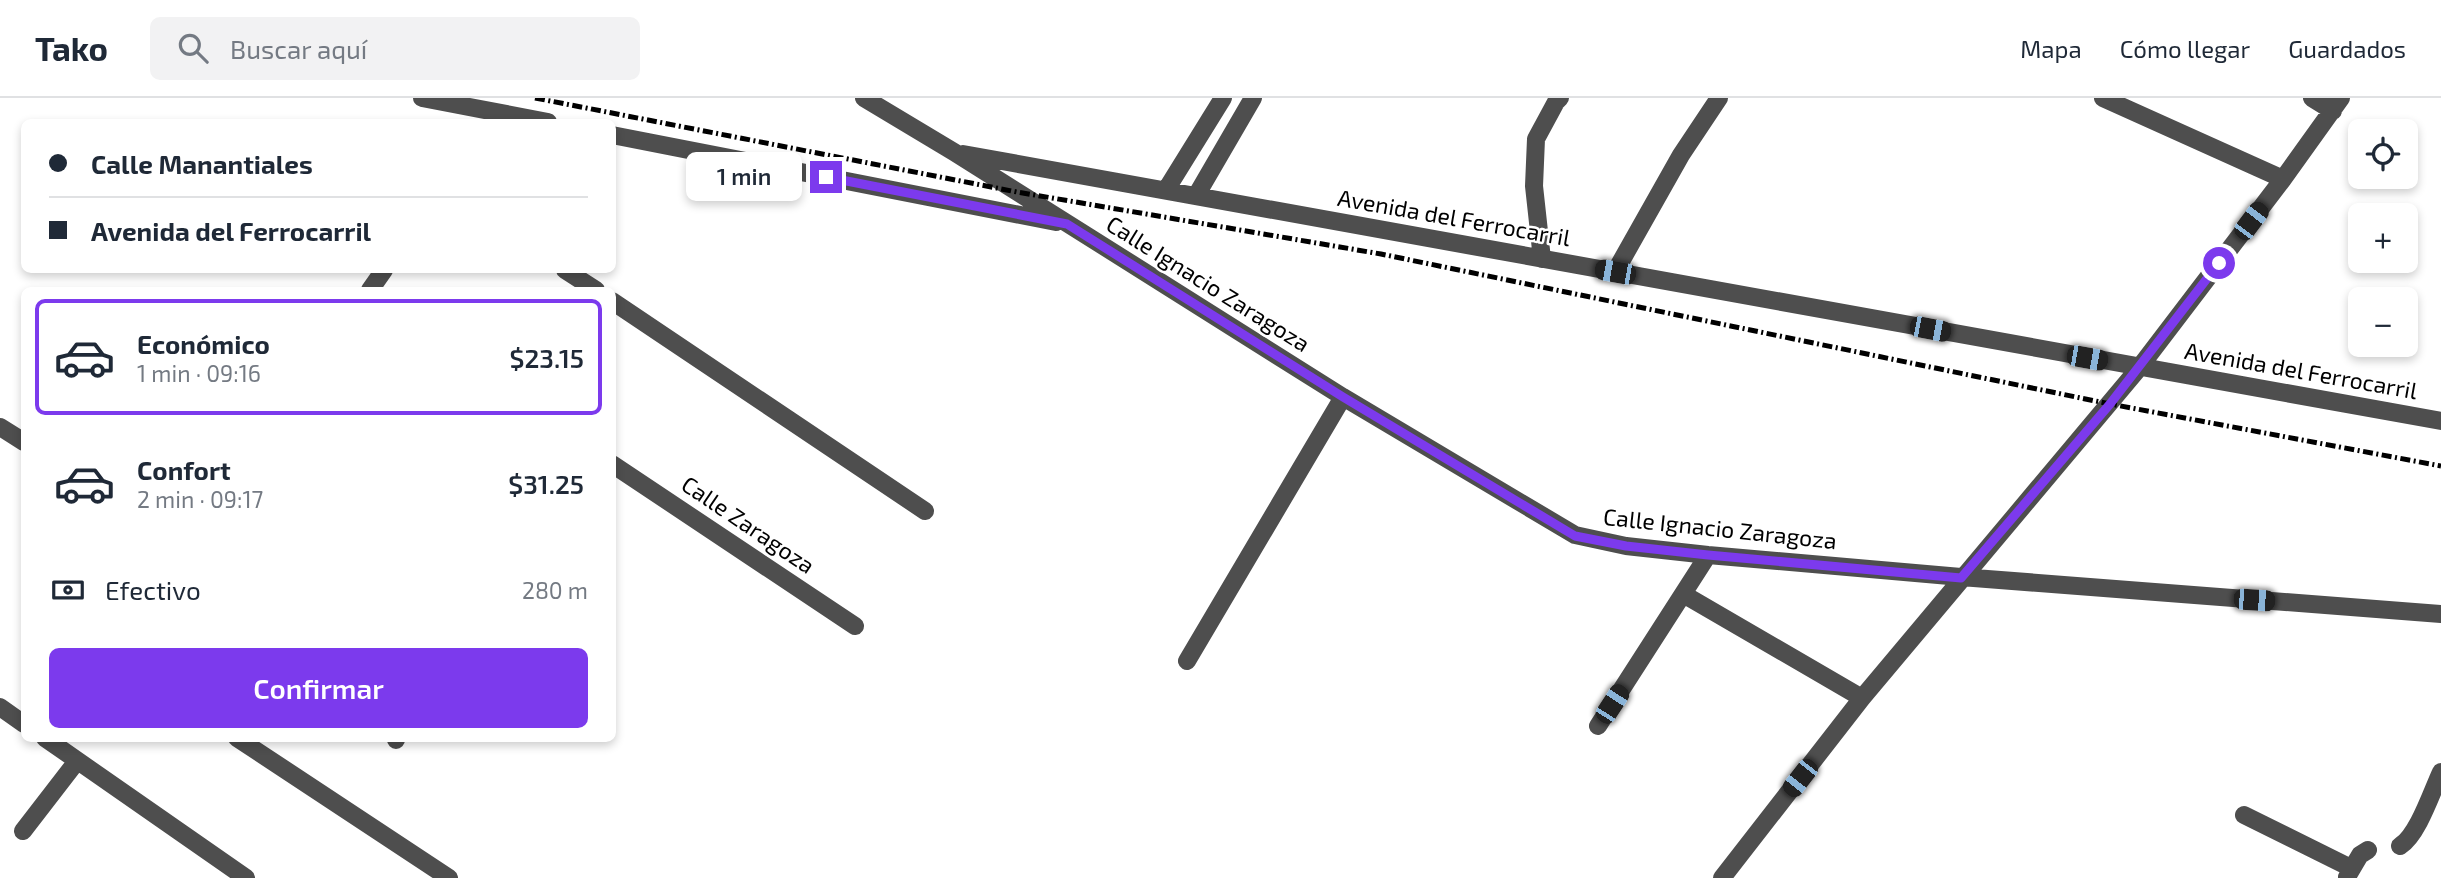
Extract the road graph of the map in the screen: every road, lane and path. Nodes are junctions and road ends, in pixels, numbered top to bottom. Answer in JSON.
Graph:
{"nodes":[{"id":1,"x":422,"y":98,"type":"edge"},
{"id":2,"x":864,"y":98,"type":"edge"},
{"id":3,"x":1223,"y":98,"type":"edge"},
{"id":4,"x":1253,"y":98,"type":"edge"},
{"id":5,"x":1560,"y":98,"type":"edge"},
{"id":6,"x":1719,"y":98,"type":"edge"},
{"id":7,"x":2103,"y":98,"type":"edge"},
{"id":8,"x":2312,"y":98,"type":"edge"},
{"id":9,"x":2337,"y":104,"type":"edge"},
{"id":10,"x":486,"y":117,"type":"edge"},
{"id":11,"x":511,"y":119,"type":"edge"},
{"id":12,"x":616,"y":136,"type":"edge"},
{"id":13,"x":954,"y":152,"type":"junction"},
{"id":14,"x":2283,"y":179,"type":"junction"},
{"id":15,"x":1166,"y":190,"type":"junction"},
{"id":16,"x":1196,"y":196,"type":"junction"},
{"id":17,"x":1067,"y":224,"type":"junction"},
{"id":18,"x":1542,"y":259,"type":"junction"},
{"id":19,"x":1615,"y":272,"type":"junction"},
{"id":20,"x":570,"y":273,"type":"edge"},
{"id":21,"x":591,"y":287,"type":"edge"},
{"id":22,"x":616,"y":304,"type":"edge"},
{"id":23,"x":2139,"y":368,"type":"junction"},
{"id":24,"x":1343,"y":397,"type":"junction"},
{"id":25,"x":2441,"y":421,"type":"edge"},
{"id":26,"x":0,"y":427,"type":"edge"},
{"id":27,"x":21,"y":440,"type":"edge"},
{"id":28,"x":616,"y":467,"type":"edge"},
{"id":29,"x":925,"y":511,"type":"dead end"},
{"id":30,"x":1708,"y":555,"type":"junction"},
{"id":31,"x":1961,"y":578,"type":"junction"},
{"id":32,"x":1683,"y":594,"type":"junction"},
{"id":33,"x":2441,"y":614,"type":"edge"},
{"id":34,"x":855,"y":626,"type":"dead end"},
{"id":35,"x":1187,"y":661,"type":"dead end"},
{"id":36,"x":1862,"y":698,"type":"junction"},
{"id":37,"x":0,"y":707,"type":"edge"},
{"id":38,"x":21,"y":722,"type":"edge"},
{"id":39,"x":1598,"y":726,"type":"dead end"},
{"id":40,"x":51,"y":742,"type":"edge"},
{"id":41,"x":243,"y":742,"type":"edge"},
{"id":42,"x":77,"y":761,"type":"junction"},
{"id":43,"x":2441,"y":772,"type":"edge"},
{"id":44,"x":2244,"y":815,"type":"dead end"},
{"id":45,"x":23,"y":831,"type":"dead end"},
{"id":46,"x":2400,"y":846,"type":"dead end"},
{"id":47,"x":2368,"y":850,"type":"dead end"},
{"id":48,"x":2349,"y":873,"type":"edge"},
{"id":49,"x":246,"y":878,"type":"edge"},
{"id":50,"x":449,"y":878,"type":"edge"},
{"id":51,"x":1722,"y":878,"type":"edge"}],
"edges":[{"from":1,"to":10,"type":"street"},
{"from":2,"to":13,"type":"street","name":"Calle Ignacio Zaragoza"},
{"from":3,"to":15,"type":"street"},
{"from":4,"to":16,"type":"street"},
{"from":5,"to":18,"type":"street"},
{"from":6,"to":19,"type":"street"},
{"from":7,"to":14,"type":"street"},
{"from":8,"to":9,"type":"street"},
{"from":9,"to":14,"type":"street"},
{"from":10,"to":11,"type":"street"},
{"from":12,"to":17,"type":"street"},
{"from":13,"to":15,"type":"street","name":"Avenida del Ferrocarril"},
{"from":13,"to":17,"type":"street","name":"Calle Ignacio Zaragoza"},
{"from":14,"to":23,"type":"street"},
{"from":15,"to":16,"type":"street","name":"Avenida del Ferrocarril"},
{"from":16,"to":18,"type":"street","name":"Avenida del Ferrocarril"},
{"from":17,"to":24,"type":"street","name":"Calle Ignacio Zaragoza"},
{"from":18,"to":19,"type":"street","name":"Avenida del Ferrocarril"},
{"from":19,"to":23,"type":"street","name":"Avenida del Ferrocarril"},
{"from":20,"to":21,"type":"street"},
{"from":22,"to":29,"type":"street"},
{"from":23,"to":25,"type":"street","name":"Avenida del Ferrocarril"},
{"from":23,"to":31,"type":"street"},
{"from":24,"to":30,"type":"street","name":"Calle Ignacio Zaragoza"},
{"from":24,"to":35,"type":"street"},
{"from":26,"to":27,"type":"street"},
{"from":28,"to":34,"type":"street","name":"Calle Zaragoza"},
{"from":30,"to":31,"type":"street","name":"Calle Ignacio Zaragoza"},
{"from":30,"to":32,"type":"street"},
{"from":31,"to":33,"type":"street","name":"Calle Ignacio Zaragoza"},
{"from":31,"to":36,"type":"street"},
{"from":32,"to":36,"type":"street"},
{"from":32,"to":39,"type":"street"},
{"from":36,"to":51,"type":"street"},
{"from":37,"to":38,"type":"street"},
{"from":40,"to":42,"type":"street"},
{"from":41,"to":50,"type":"street"},
{"from":42,"to":45,"type":"street"},
{"from":42,"to":49,"type":"street"},
{"from":43,"to":46,"type":"street"},
{"from":44,"to":48,"type":"street"},
{"from":47,"to":48,"type":"street"}]}
